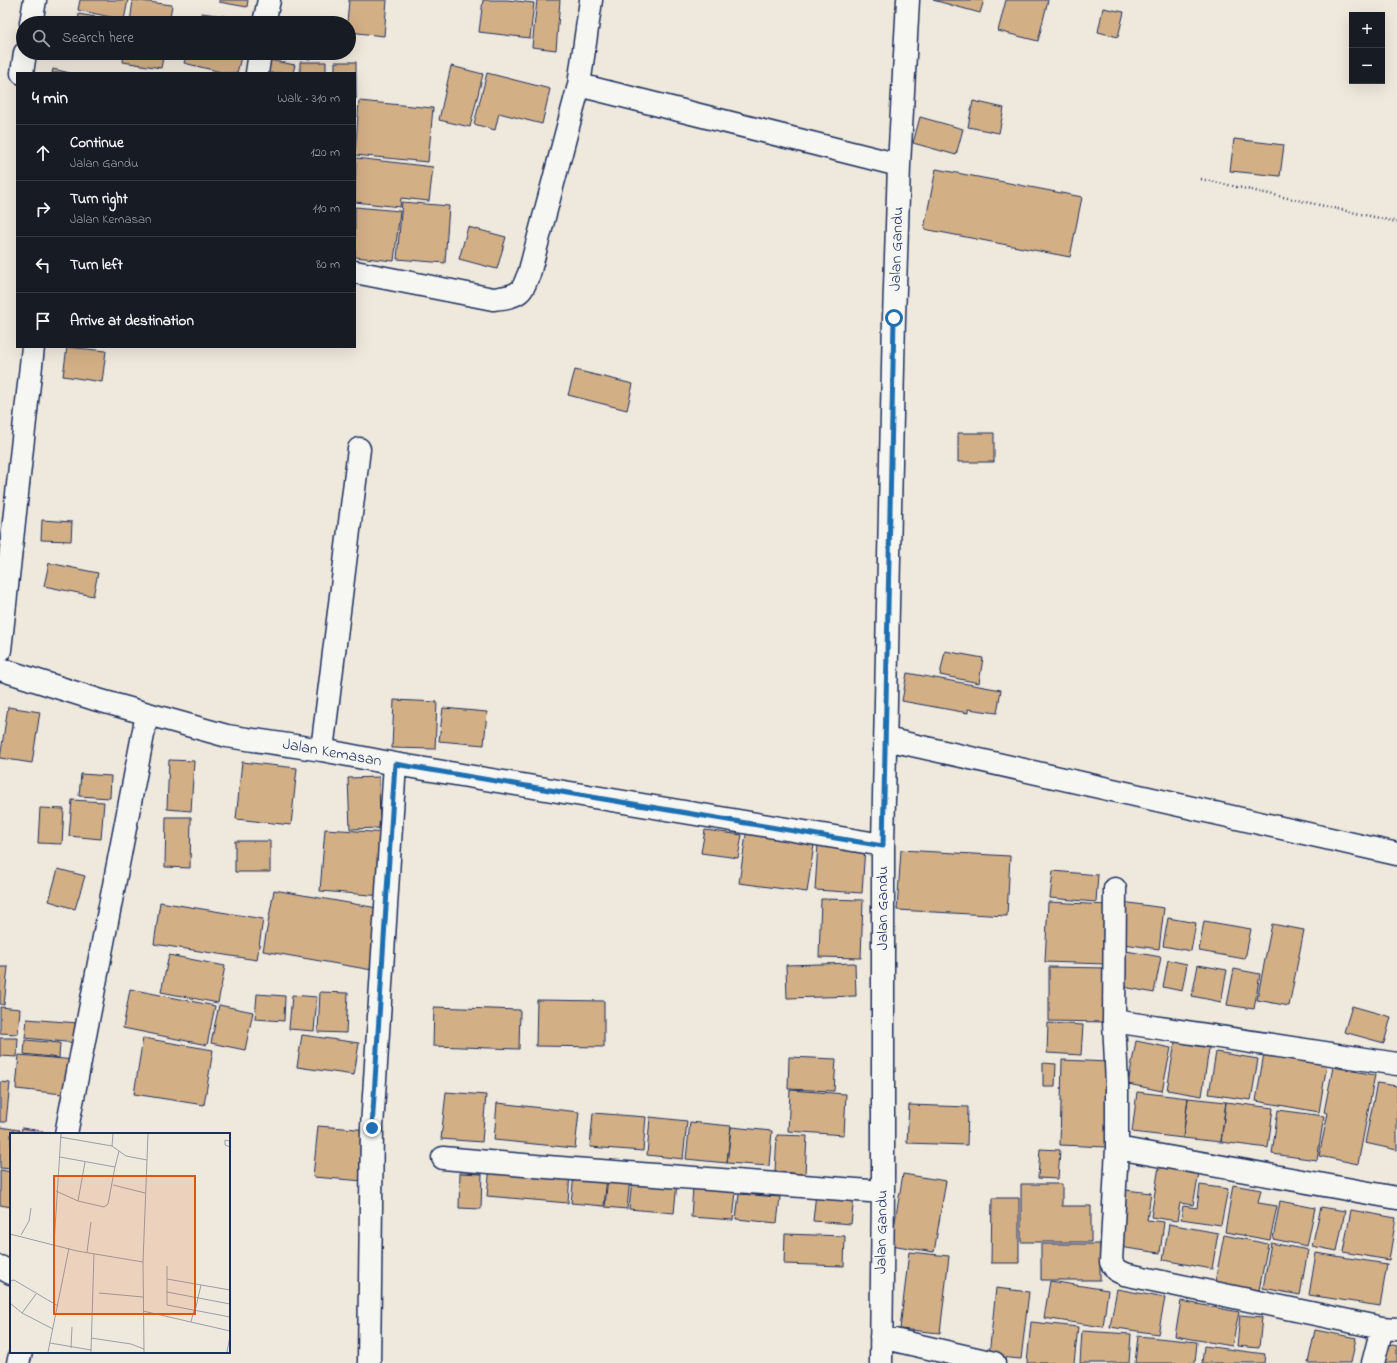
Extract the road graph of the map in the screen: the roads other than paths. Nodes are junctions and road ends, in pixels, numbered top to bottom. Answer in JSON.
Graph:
{"nodes":[{"id":1,"x":35,"y":0,"type":"edge"},
{"id":2,"x":269,"y":0,"type":"edge"},
{"id":3,"x":591,"y":0,"type":"edge"},
{"id":4,"x":908,"y":0,"type":"edge"},
{"id":5,"x":32,"y":16,"type":"edge"},
{"id":6,"x":266,"y":16,"type":"edge"},
{"id":7,"x":25,"y":60,"type":"edge"},
{"id":8,"x":259,"y":60,"type":"edge"},
{"id":9,"x":22,"y":72,"type":"edge"},
{"id":10,"x":257,"y":72,"type":"edge"},
{"id":11,"x":579,"y":85,"type":"junction"},
{"id":12,"x":899,"y":165,"type":"junction"},
{"id":13,"x":356,"y":272,"type":"edge"},
{"id":14,"x":33,"y":348,"type":"edge"},
{"id":15,"x":360,"y":449,"type":"dead end"},
{"id":16,"x":0,"y":650,"type":"edge"},
{"id":17,"x":0,"y":669,"type":"edge"},
{"id":18,"x":147,"y":714,"type":"junction"},
{"id":19,"x":886,"y":739,"type":"junction"},
{"id":20,"x":322,"y":750,"type":"junction"},
{"id":21,"x":395,"y":764,"type":"junction"},
{"id":22,"x":883,"y":846,"type":"junction"},
{"id":23,"x":1397,"y":854,"type":"edge"},
{"id":24,"x":1115,"y":889,"type":"dead end"},
{"id":25,"x":1114,"y":1021,"type":"junction"},
{"id":26,"x":1397,"y":1064,"type":"edge"},
{"id":27,"x":66,"y":1133,"type":"edge"},
{"id":28,"x":1117,"y":1148,"type":"junction"},
{"id":29,"x":443,"y":1158,"type":"dead end"},
{"id":30,"x":883,"y":1192,"type":"junction"},
{"id":31,"x":1397,"y":1198,"type":"edge"},
{"id":32,"x":0,"y":1267,"type":"edge"},
{"id":33,"x":10,"y":1272,"type":"edge"},
{"id":34,"x":1393,"y":1326,"type":"edge"},
{"id":35,"x":880,"y":1337,"type":"junction"},
{"id":36,"x":21,"y":1353,"type":"edge"},
{"id":37,"x":18,"y":1363,"type":"edge"},
{"id":38,"x":369,"y":1363,"type":"edge"},
{"id":39,"x":881,"y":1363,"type":"edge"},
{"id":40,"x":994,"y":1363,"type":"edge"},
{"id":41,"x":1373,"y":1363,"type":"edge"}],
"edges":[{"from":1,"to":5,"type":"street"},
{"from":2,"to":6,"type":"street"},
{"from":3,"to":11,"type":"street"},
{"from":4,"to":12,"type":"street","name":"Jalan Gandu"},
{"from":7,"to":9,"type":"street"},
{"from":8,"to":10,"type":"street"},
{"from":11,"to":12,"type":"street"},
{"from":11,"to":13,"type":"street"},
{"from":12,"to":19,"type":"street","name":"Jalan Gandu"},
{"from":14,"to":16,"type":"street"},
{"from":15,"to":20,"type":"street"},
{"from":17,"to":18,"type":"street","name":"Jalan Kemasan"},
{"from":18,"to":20,"type":"street","name":"Jalan Kemasan"},
{"from":18,"to":27,"type":"street"},
{"from":19,"to":22,"type":"street","name":"Jalan Gandu"},
{"from":19,"to":23,"type":"street"},
{"from":20,"to":21,"type":"street","name":"Jalan Kemasan"},
{"from":21,"to":22,"type":"street","name":"Jalan Kemasan"},
{"from":21,"to":38,"type":"street"},
{"from":22,"to":30,"type":"street","name":"Jalan Gandu"},
{"from":24,"to":25,"type":"street"},
{"from":25,"to":26,"type":"street"},
{"from":25,"to":28,"type":"street"},
{"from":28,"to":31,"type":"street"},
{"from":28,"to":34,"type":"street"},
{"from":29,"to":30,"type":"street"},
{"from":30,"to":35,"type":"street","name":"Jalan Gandu"},
{"from":32,"to":33,"type":"street"},
{"from":34,"to":41,"type":"street"},
{"from":35,"to":39,"type":"street","name":"Jalan Gandu"},
{"from":35,"to":40,"type":"street"},
{"from":36,"to":37,"type":"street"}]}
